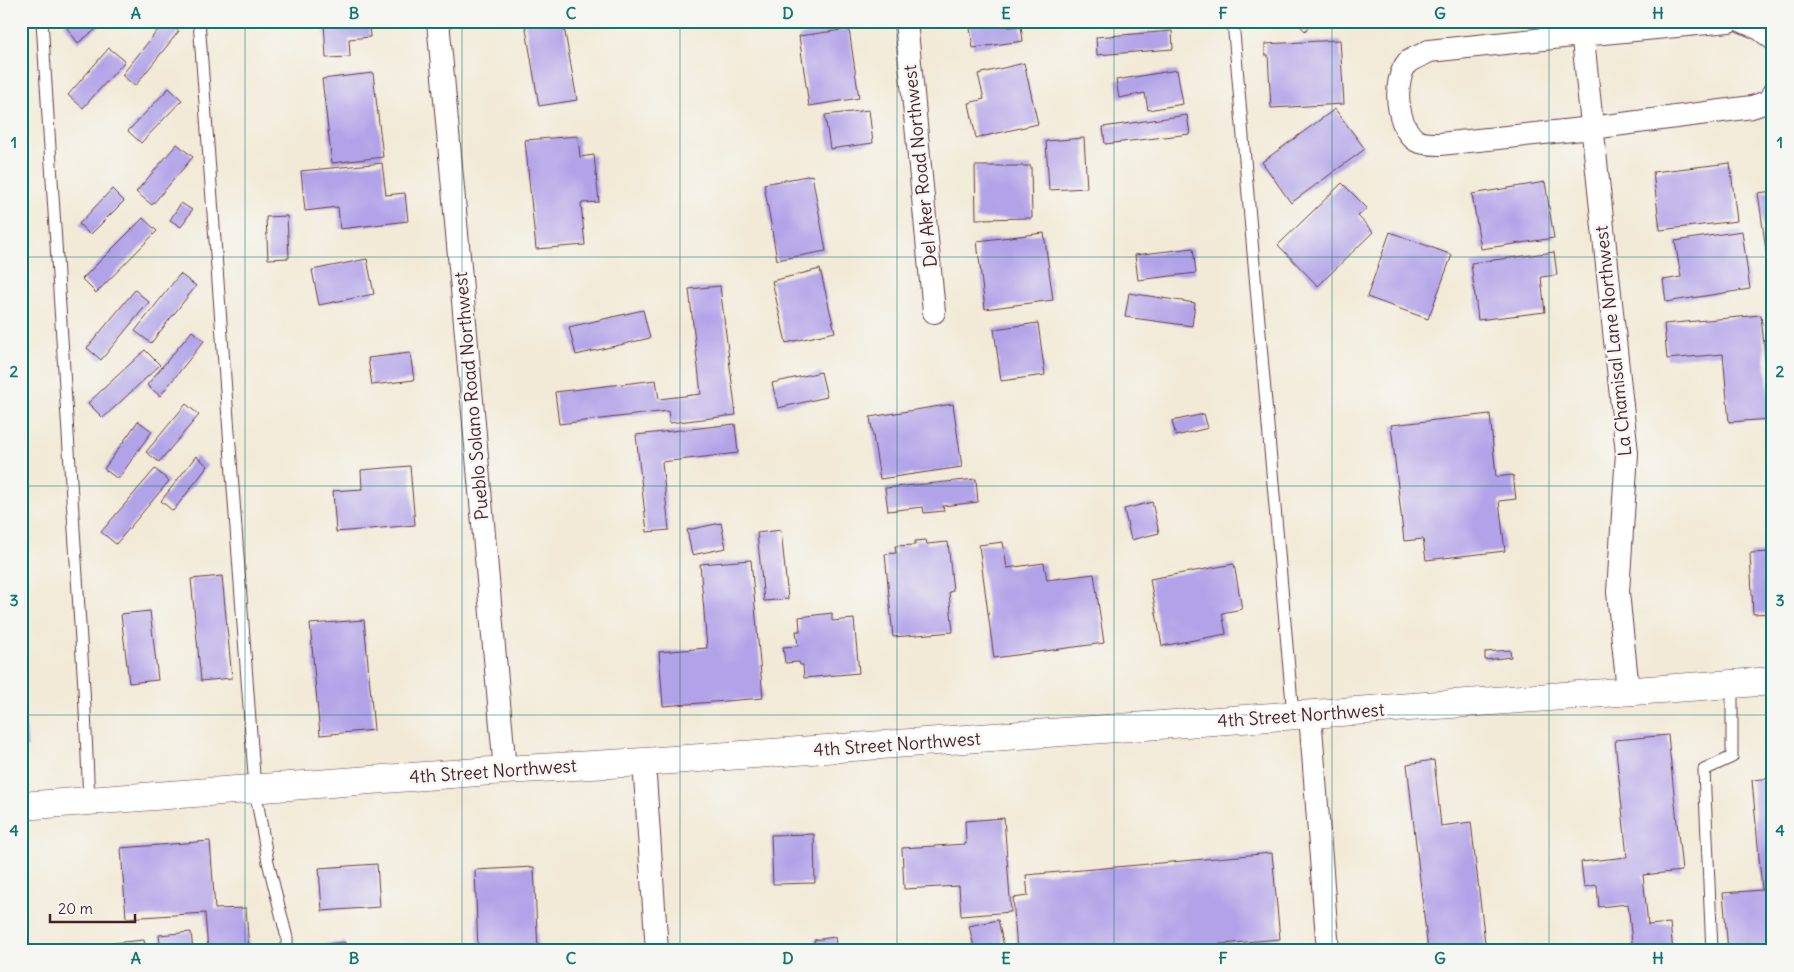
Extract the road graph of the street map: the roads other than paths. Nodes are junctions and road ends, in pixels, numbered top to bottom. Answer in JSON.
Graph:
{"nodes":[{"id":1,"x":42,"y":21,"type":"edge"},
{"id":2,"x":198,"y":21,"type":"edge"},
{"id":3,"x":438,"y":21,"type":"edge"},
{"id":4,"x":906,"y":21,"type":"edge"},
{"id":5,"x":1233,"y":21,"type":"edge"},
{"id":6,"x":1729,"y":21,"type":"edge"},
{"id":7,"x":1742,"y":21,"type":"edge"},
{"id":8,"x":1581,"y":28,"type":"edge"},
{"id":9,"x":1773,"y":39,"type":"edge"},
{"id":10,"x":1773,"y":93,"type":"edge"},
{"id":11,"x":1592,"y":128,"type":"junction"},
{"id":12,"x":934,"y":312,"type":"dead end"},
{"id":13,"x":1773,"y":681,"type":"edge"},
{"id":14,"x":1732,"y":683,"type":"junction"},
{"id":15,"x":1628,"y":691,"type":"junction"},
{"id":16,"x":1302,"y":715,"type":"junction"},
{"id":17,"x":644,"y":762,"type":"junction"},
{"id":18,"x":505,"y":770,"type":"junction"},
{"id":19,"x":254,"y":789,"type":"junction"},
{"id":20,"x":89,"y":801,"type":"junction"},
{"id":21,"x":21,"y":806,"type":"edge"},
{"id":22,"x":287,"y":951,"type":"edge"},
{"id":23,"x":657,"y":951,"type":"edge"},
{"id":24,"x":1328,"y":951,"type":"edge"},
{"id":25,"x":1712,"y":951,"type":"edge"}],
"edges":[{"from":1,"to":20,"type":"lane"},
{"from":2,"to":19,"type":"lane"},
{"from":3,"to":18,"type":"street","name":"Pueblo Solano Road Northwest"},
{"from":4,"to":12,"type":"street","name":"Del Aker Road Northwest"},
{"from":5,"to":16,"type":"lane"},
{"from":6,"to":8,"type":"street"},
{"from":7,"to":9,"type":"street"},
{"from":8,"to":11,"type":"street","name":"La Chamisal Lane Northwest"},
{"from":8,"to":11,"type":"street"},
{"from":10,"to":11,"type":"street"},
{"from":11,"to":15,"type":"street","name":"La Chamisal Lane Northwest"},
{"from":13,"to":14,"type":"main road","name":"4th Street Northwest"},
{"from":14,"to":15,"type":"main road","name":"4th Street Northwest"},
{"from":14,"to":25,"type":"lane"},
{"from":15,"to":16,"type":"main road","name":"4th Street Northwest"},
{"from":16,"to":17,"type":"main road","name":"4th Street Northwest"},
{"from":16,"to":24,"type":"street"},
{"from":17,"to":18,"type":"main road","name":"4th Street Northwest"},
{"from":17,"to":23,"type":"street"},
{"from":18,"to":19,"type":"main road","name":"4th Street Northwest"},
{"from":19,"to":20,"type":"main road","name":"4th Street Northwest"},
{"from":19,"to":22,"type":"lane"},
{"from":20,"to":21,"type":"main road","name":"4th Street Northwest"}]}
